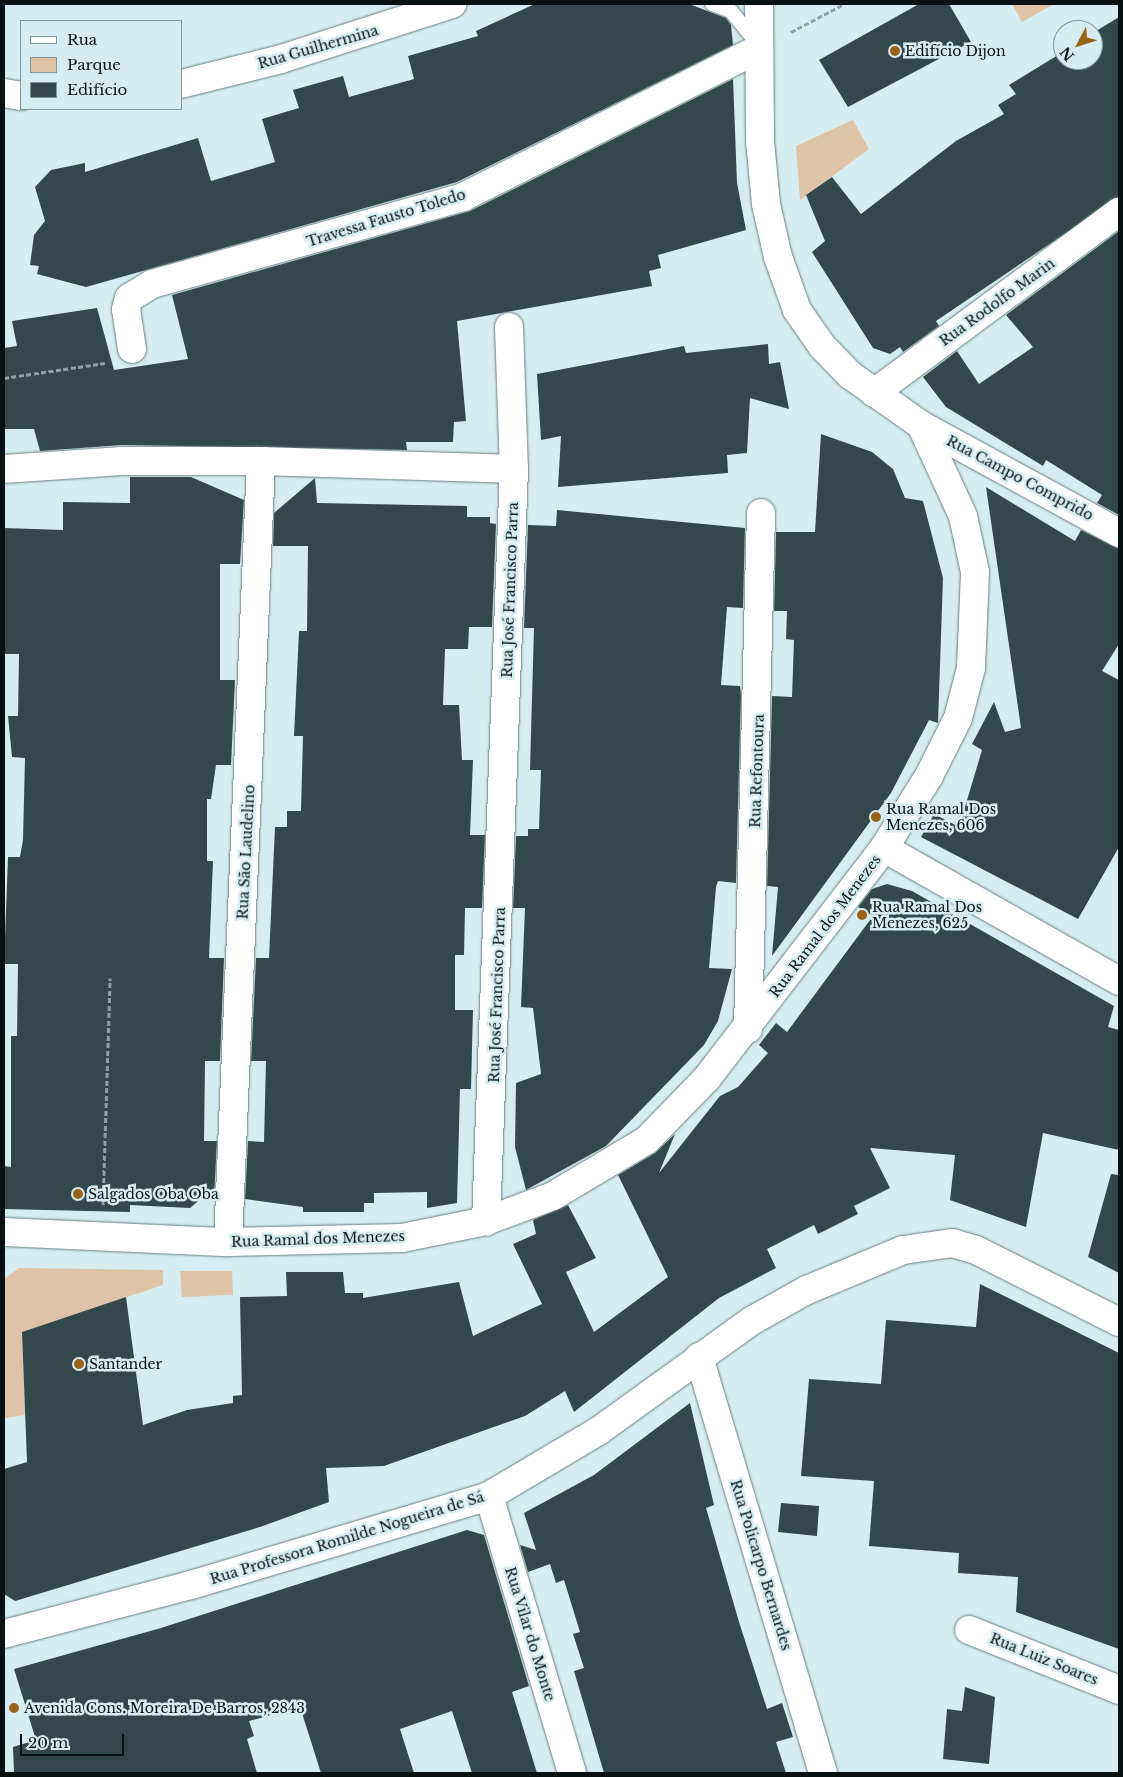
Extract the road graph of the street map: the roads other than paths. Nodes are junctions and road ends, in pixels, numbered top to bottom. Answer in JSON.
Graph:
{"nodes":[{"id":1,"x":452,"y":4,"type":"edge"},
{"id":2,"x":712,"y":4,"type":"edge"},
{"id":3,"x":759,"y":4,"type":"edge"},
{"id":4,"x":759,"y":49,"type":"junction"},
{"id":5,"x":182,"y":84,"type":"edge"},
{"id":6,"x":4,"y":93,"type":"edge"},
{"id":7,"x":20,"y":96,"type":"edge"},
{"id":8,"x":1119,"y":212,"type":"edge"},
{"id":9,"x":509,"y":327,"type":"dead end"},
{"id":10,"x":132,"y":349,"type":"road end"},
{"id":11,"x":874,"y":392,"type":"junction"},
{"id":12,"x":921,"y":425,"type":"junction"},
{"id":13,"x":261,"y":461,"type":"junction"},
{"id":14,"x":4,"y":469,"type":"edge"},
{"id":15,"x":514,"y":469,"type":"junction"},
{"id":16,"x":762,"y":513,"type":"dead end"},
{"id":17,"x":1119,"y":533,"type":"edge"},
{"id":18,"x":884,"y":848,"type":"junction"},
{"id":19,"x":1119,"y":981,"type":"edge"},
{"id":20,"x":748,"y":1029,"type":"junction"},
{"id":21,"x":486,"y":1221,"type":"junction"},
{"id":22,"x":4,"y":1232,"type":"edge"},
{"id":23,"x":228,"y":1242,"type":"junction"},
{"id":24,"x":1119,"y":1322,"type":"edge"},
{"id":25,"x":698,"y":1357,"type":"junction"},
{"id":26,"x":489,"y":1496,"type":"junction"},
{"id":27,"x":969,"y":1630,"type":"dead end"},
{"id":28,"x":4,"y":1634,"type":"edge"},
{"id":29,"x":1119,"y":1690,"type":"edge"},
{"id":30,"x":572,"y":1773,"type":"edge"},
{"id":31,"x":824,"y":1773,"type":"edge"}],
"edges":[{"from":1,"to":5,"type":"street","name":"Rua Guilhermina"},
{"from":2,"to":4,"type":"lane"},
{"from":3,"to":4,"type":"street"},
{"from":4,"to":10,"type":"street","name":"Travessa Fausto Toledo"},
{"from":4,"to":11,"type":"street"},
{"from":6,"to":7,"type":"street"},
{"from":8,"to":11,"type":"street","name":"Rua Rodolfo Marin"},
{"from":9,"to":15,"type":"street","name":"Rua José Francisco Parra"},
{"from":11,"to":12,"type":"street"},
{"from":12,"to":17,"type":"street","name":"Rua Campo Comprido"},
{"from":12,"to":18,"type":"street","name":"Rua Ramal dos Menezes"},
{"from":13,"to":14,"type":"street"},
{"from":13,"to":15,"type":"street"},
{"from":13,"to":23,"type":"street","name":"Rua São Laudelino"},
{"from":15,"to":21,"type":"street","name":"Rua José Francisco Parra"},
{"from":16,"to":20,"type":"street","name":"Rua Refontoura"},
{"from":18,"to":19,"type":"street"},
{"from":18,"to":20,"type":"street","name":"Rua Ramal dos Menezes"},
{"from":20,"to":21,"type":"street","name":"Rua Ramal dos Menezes"},
{"from":21,"to":23,"type":"street","name":"Rua Ramal dos Menezes"},
{"from":22,"to":23,"type":"street","name":"Rua Ramal dos Menezes"},
{"from":24,"to":25,"type":"street","name":"Rua Professora Romilde Nogueira de Sá"},
{"from":25,"to":26,"type":"street","name":"Rua Professora Romilde Nogueira de Sá"},
{"from":25,"to":31,"type":"street","name":"Rua Policarpo Bernardes"},
{"from":26,"to":28,"type":"street","name":"Rua Professora Romilde Nogueira de Sá"},
{"from":26,"to":30,"type":"street","name":"Rua Vilar do Monte"},
{"from":27,"to":29,"type":"street","name":"Rua Luiz Soares"}]}
